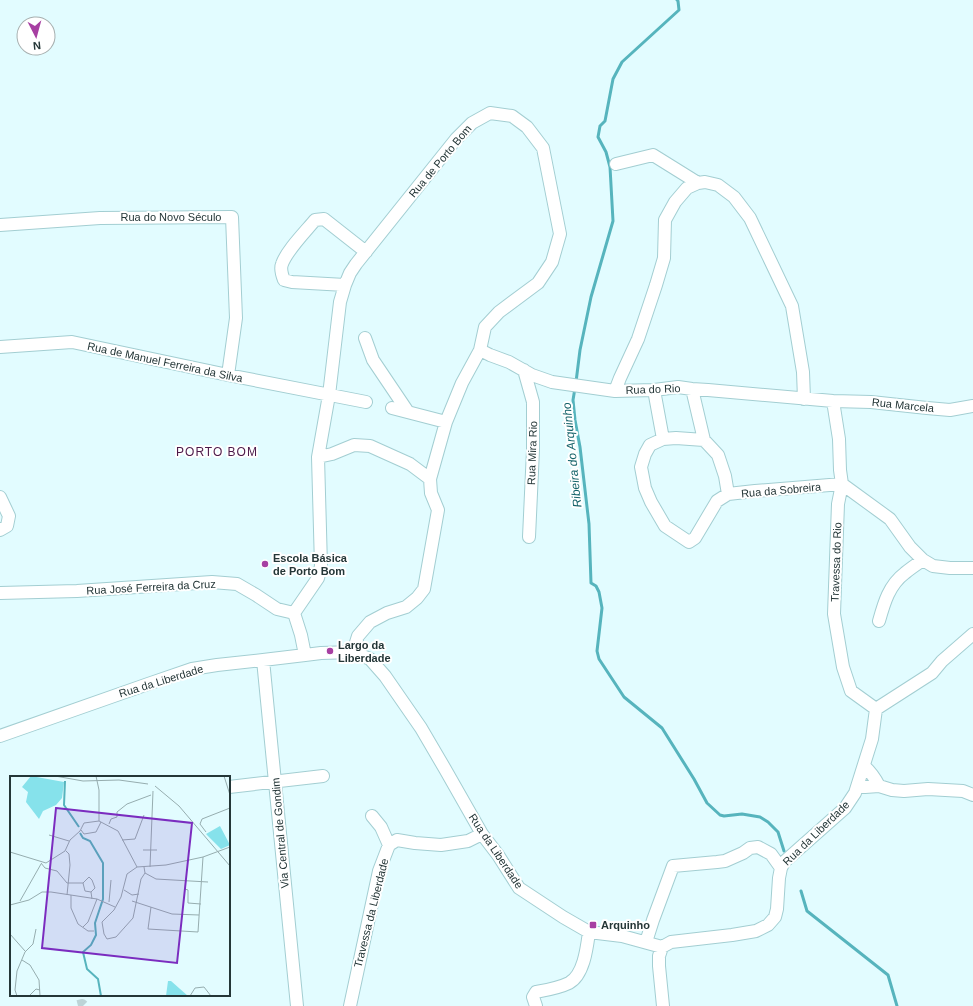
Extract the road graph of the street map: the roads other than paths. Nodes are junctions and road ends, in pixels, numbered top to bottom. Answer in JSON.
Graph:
{"nodes":[{"id":1,"x":616,"y":164,"type":"dead end"},
{"id":2,"x":698,"y":183,"type":"junction"},
{"id":3,"x":0,"y":225,"type":"edge"},
{"id":4,"x":366,"y":252,"type":"junction"},
{"id":5,"x":345,"y":285,"type":"junction"},
{"id":6,"x":365,"y":338,"type":"dead end"},
{"id":7,"x":0,"y":347,"type":"edge"},
{"id":8,"x":480,"y":350,"type":"junction"},
{"id":9,"x":524,"y":370,"type":"junction"},
{"id":10,"x":228,"y":375,"type":"junction"},
{"id":11,"x":692,"y":389,"type":"junction"},
{"id":12,"x":654,"y":390,"type":"junction"},
{"id":13,"x":615,"y":391,"type":"junction"},
{"id":14,"x":329,"y":394,"type":"junction"},
{"id":15,"x":804,"y":399,"type":"junction"},
{"id":16,"x":833,"y":401,"type":"junction"},
{"id":17,"x":366,"y":402,"type":"dead end"},
{"id":18,"x":973,"y":406,"type":"edge"},
{"id":19,"x":392,"y":408,"type":"dead end"},
{"id":20,"x":408,"y":412,"type":"junction"},
{"id":21,"x":446,"y":422,"type":"junction"},
{"id":22,"x":662,"y":439,"type":"junction"},
{"id":23,"x":704,"y":440,"type":"junction"},
{"id":24,"x":318,"y":457,"type":"junction"},
{"id":25,"x":430,"y":479,"type":"junction"},
{"id":26,"x":842,"y":484,"type":"junction"},
{"id":27,"x":728,"y":494,"type":"junction"},
{"id":28,"x":0,"y":497,"type":"edge"},
{"id":29,"x":0,"y":530,"type":"edge"},
{"id":30,"x":529,"y":537,"type":"dead end"},
{"id":31,"x":923,"y":560,"type":"junction"},
{"id":32,"x":973,"y":568,"type":"edge"},
{"id":33,"x":0,"y":593,"type":"edge"},
{"id":34,"x":294,"y":613,"type":"junction"},
{"id":35,"x":879,"y":621,"type":"dead end"},
{"id":36,"x":973,"y":634,"type":"edge"},
{"id":37,"x":353,"y":652,"type":"junction"},
{"id":38,"x":305,"y":655,"type":"junction"},
{"id":39,"x":263,"y":660,"type":"junction"},
{"id":40,"x":876,"y":709,"type":"junction"},
{"id":41,"x":0,"y":736,"type":"edge"},
{"id":42,"x":864,"y":766,"type":"junction"},
{"id":43,"x":323,"y":776,"type":"dead end"},
{"id":44,"x":275,"y":782,"type":"junction"},
{"id":45,"x":858,"y":786,"type":"junction"},
{"id":46,"x":879,"y":786,"type":"junction"},
{"id":47,"x":230,"y":787,"type":"edge"},
{"id":48,"x":973,"y":795,"type":"edge"},
{"id":49,"x":372,"y":816,"type":"dead end"},
{"id":50,"x":482,"y":834,"type":"junction"},
{"id":51,"x":389,"y":845,"type":"junction"},
{"id":52,"x":781,"y":868,"type":"junction"},
{"id":53,"x":589,"y":932,"type":"junction"},
{"id":54,"x":646,"y":942,"type":"junction"},
{"id":55,"x":662,"y":947,"type":"junction"},
{"id":56,"x":297,"y":1006,"type":"edge"},
{"id":57,"x":350,"y":1006,"type":"edge"},
{"id":58,"x":536,"y":1006,"type":"edge"},
{"id":59,"x":663,"y":1006,"type":"edge"}],
"edges":[{"from":1,"to":2,"type":"street"},
{"from":2,"to":13,"type":"street"},
{"from":2,"to":15,"type":"street"},
{"from":3,"to":10,"type":"street","name":"Rua do Novo Século"},
{"from":4,"to":5,"type":"street","name":"Rua de Porto Bom"},
{"from":4,"to":5,"type":"street"},
{"from":4,"to":8,"type":"street","name":"Rua de Porto Bom"},
{"from":5,"to":14,"type":"street","name":"Rua de Porto Bom"},
{"from":6,"to":20,"type":"street"},
{"from":7,"to":10,"type":"street","name":"Rua de Manuel Ferreira da Silva"},
{"from":8,"to":9,"type":"street","name":"Rua do Rio"},
{"from":8,"to":21,"type":"street","name":"Rua de Porto Bom"},
{"from":9,"to":13,"type":"street","name":"Rua do Rio"},
{"from":9,"to":30,"type":"street","name":"Rua Mira Rio"},
{"from":10,"to":14,"type":"street","name":"Rua de Manuel Ferreira da Silva"},
{"from":11,"to":12,"type":"street","name":"Rua do Rio"},
{"from":11,"to":15,"type":"street","name":"Rua do Rio"},
{"from":11,"to":23,"type":"street"},
{"from":12,"to":13,"type":"street","name":"Rua do Rio"},
{"from":12,"to":22,"type":"street"},
{"from":14,"to":17,"type":"street","name":"Rua de Manuel Ferreira da Silva"},
{"from":14,"to":24,"type":"street","name":"Rua de Porto Bom"},
{"from":15,"to":16,"type":"street","name":"Rua do Rio"},
{"from":16,"to":18,"type":"street","name":"Rua Marcela"},
{"from":16,"to":26,"type":"street","name":"Travessa do Rio"},
{"from":19,"to":20,"type":"street"},
{"from":20,"to":21,"type":"street"},
{"from":21,"to":25,"type":"street","name":"Rua de Porto Bom"},
{"from":22,"to":23,"type":"street"},
{"from":22,"to":27,"type":"street"},
{"from":23,"to":27,"type":"street","name":"Rua da Sobreira"},
{"from":24,"to":25,"type":"street"},
{"from":24,"to":34,"type":"street","name":"Rua de Porto Bom"},
{"from":25,"to":37,"type":"street","name":"Rua de Porto Bom"},
{"from":26,"to":27,"type":"street","name":"Rua da Sobreira"},
{"from":26,"to":31,"type":"street"},
{"from":26,"to":40,"type":"street","name":"Travessa do Rio"},
{"from":28,"to":29,"type":"street"},
{"from":31,"to":32,"type":"street"},
{"from":31,"to":35,"type":"street"},
{"from":33,"to":34,"type":"street","name":"Rua José Ferreira da Cruz"},
{"from":34,"to":38,"type":"street"},
{"from":36,"to":40,"type":"street"},
{"from":37,"to":38,"type":"street","name":"Rua da Liberdade"},
{"from":37,"to":50,"type":"street","name":"Rua da Liberdade"},
{"from":38,"to":39,"type":"street","name":"Rua da Liberdade"},
{"from":39,"to":41,"type":"street","name":"Rua da Liberdade"},
{"from":39,"to":44,"type":"street","name":"Via Central de Gondim"},
{"from":40,"to":42,"type":"street","name":"Rua da Liberdade"},
{"from":42,"to":45,"type":"street","name":"Rua da Liberdade"},
{"from":42,"to":46,"type":"street"},
{"from":43,"to":44,"type":"street"},
{"from":44,"to":47,"type":"street"},
{"from":44,"to":56,"type":"street","name":"Via Central de Gondim"},
{"from":45,"to":46,"type":"street"},
{"from":45,"to":52,"type":"street","name":"Rua da Liberdade"},
{"from":46,"to":48,"type":"street"},
{"from":49,"to":51,"type":"street"},
{"from":50,"to":51,"type":"street","name":"Travessa da Liberdade"},
{"from":50,"to":53,"type":"street","name":"Rua da Liberdade"},
{"from":51,"to":57,"type":"street","name":"Travessa da Liberdade"},
{"from":52,"to":54,"type":"street"},
{"from":52,"to":55,"type":"street","name":"Rua da Liberdade"},
{"from":53,"to":54,"type":"street","name":"Rua da Liberdade"},
{"from":53,"to":58,"type":"street"},
{"from":54,"to":55,"type":"street","name":"Rua da Liberdade"},
{"from":55,"to":59,"type":"street"}]}
